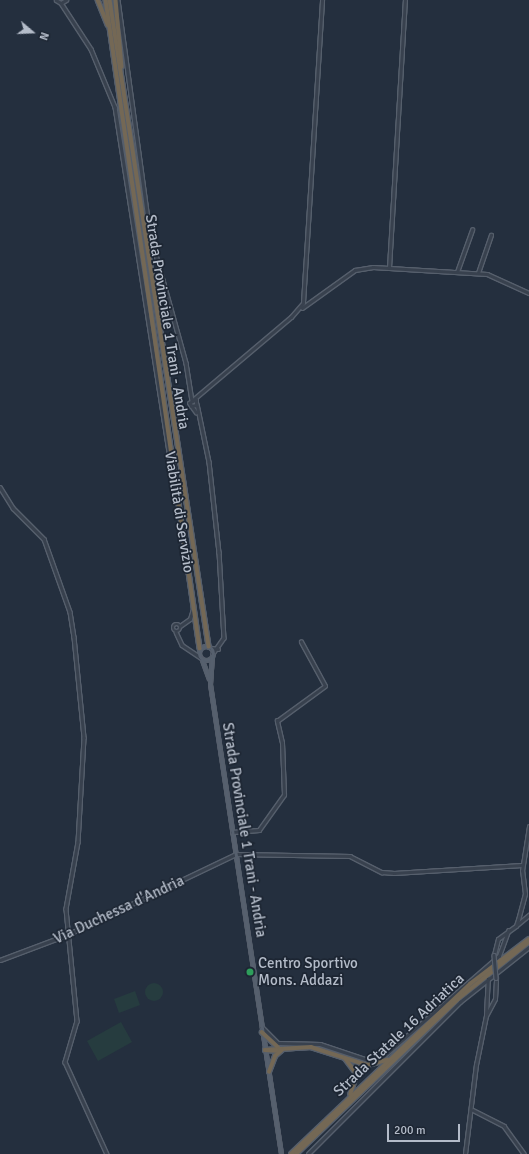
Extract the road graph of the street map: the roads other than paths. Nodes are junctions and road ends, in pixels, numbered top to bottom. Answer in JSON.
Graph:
{"nodes":[{"id":1,"x":56,"y":0,"type":"edge"},
{"id":2,"x":66,"y":0,"type":"edge"},
{"id":3,"x":98,"y":0,"type":"edge"},
{"id":4,"x":106,"y":0,"type":"edge"},
{"id":5,"x":110,"y":0,"type":"edge"},
{"id":6,"x":117,"y":0,"type":"edge"},
{"id":7,"x":322,"y":0,"type":"edge"},
{"id":8,"x":405,"y":0,"type":"edge"},
{"id":9,"x":61,"y":3,"type":"junction"},
{"id":10,"x":112,"y":43,"type":"junction"},
{"id":11,"x":124,"y":90,"type":"junction"},
{"id":12,"x":472,"y":230,"type":"dead end"},
{"id":13,"x":491,"y":235,"type":"dead end"},
{"id":14,"x":389,"y":268,"type":"junction"},
{"id":15,"x":457,"y":272,"type":"junction"},
{"id":16,"x":478,"y":273,"type":"junction"},
{"id":17,"x":529,"y":293,"type":"edge"},
{"id":18,"x":301,"y":308,"type":"junction"},
{"id":19,"x":202,"y":395,"type":"junction"},
{"id":20,"x":193,"y":400,"type":"junction"},
{"id":21,"x":197,"y":403,"type":"junction"},
{"id":22,"x":191,"y":406,"type":"junction"},
{"id":23,"x":196,"y":413,"type":"junction"},
{"id":24,"x":0,"y":487,"type":"edge"},
{"id":25,"x":180,"y":626,"type":"junction"},
{"id":26,"x":176,"y":632,"type":"junction"},
{"id":27,"x":301,"y":642,"type":"dead end"},
{"id":28,"x":210,"y":647,"type":"junction"},
{"id":29,"x":200,"y":648,"type":"junction"},
{"id":30,"x":218,"y":649,"type":"junction"},
{"id":31,"x":212,"y":655,"type":"junction"},
{"id":32,"x":201,"y":658,"type":"junction"},
{"id":33,"x":210,"y":684,"type":"junction"},
{"id":34,"x":529,"y":827,"type":"edge"},
{"id":35,"x":232,"y":832,"type":"junction"},
{"id":36,"x":236,"y":854,"type":"junction"},
{"id":37,"x":522,"y":865,"type":"junction"},
{"id":38,"x":529,"y":915,"type":"edge"},
{"id":39,"x":516,"y":926,"type":"junction"},
{"id":40,"x":508,"y":931,"type":"junction"},
{"id":41,"x":69,"y":934,"type":"junction"},
{"id":42,"x":529,"y":940,"type":"edge"},
{"id":43,"x":529,"y":947,"type":"edge"},
{"id":44,"x":0,"y":960,"type":"edge"},
{"id":45,"x":488,"y":979,"type":"junction"},
{"id":46,"x":486,"y":1016,"type":"junction"},
{"id":47,"x":262,"y":1027,"type":"junction"},
{"id":48,"x":262,"y":1032,"type":"junction"},
{"id":49,"x":281,"y":1049,"type":"junction"},
{"id":50,"x":265,"y":1050,"type":"junction"},
{"id":51,"x":400,"y":1050,"type":"junction"},
{"id":52,"x":343,"y":1056,"type":"junction"},
{"id":53,"x":269,"y":1072,"type":"junction"},
{"id":54,"x":473,"y":1110,"type":"junction"},
{"id":55,"x":327,"y":1120,"type":"junction"},
{"id":56,"x":107,"y":1154,"type":"edge"},
{"id":57,"x":281,"y":1154,"type":"edge"},
{"id":58,"x":291,"y":1154,"type":"edge"},
{"id":59,"x":296,"y":1154,"type":"edge"},
{"id":60,"x":308,"y":1154,"type":"edge"},
{"id":61,"x":465,"y":1154,"type":"edge"},
{"id":62,"x":524,"y":1154,"type":"edge"}],
"edges":[{"from":1,"to":9,"type":"street"},
{"from":2,"to":9,"type":"street"},
{"from":3,"to":10,"type":"highway"},
{"from":4,"to":10,"type":"highway","name":"Strada Provinciale 1 Trani - Andria"},
{"from":5,"to":11,"type":"highway","name":"Strada Provinciale 1 Trani - Andria"},
{"from":6,"to":11,"type":"highway"},
{"from":6,"to":20,"type":"street"},
{"from":7,"to":18,"type":"street"},
{"from":8,"to":14,"type":"street"},
{"from":9,"to":25,"type":"street","name":"Viabilità di Servizio"},
{"from":10,"to":29,"type":"highway","name":"Strada Provinciale 1 Trani - Andria"},
{"from":11,"to":28,"type":"highway","name":"Strada Provinciale 1 Trani - Andria"},
{"from":12,"to":15,"type":"street"},
{"from":13,"to":16,"type":"street"},
{"from":14,"to":15,"type":"street"},
{"from":14,"to":18,"type":"street"},
{"from":15,"to":16,"type":"street"},
{"from":16,"to":17,"type":"street"},
{"from":18,"to":19,"type":"street"},
{"from":19,"to":20,"type":"street"},
{"from":19,"to":21,"type":"street"},
{"from":20,"to":21,"type":"street"},
{"from":20,"to":22,"type":"street"},
{"from":21,"to":22,"type":"street"},
{"from":21,"to":23,"type":"street"},
{"from":22,"to":23,"type":"street"},
{"from":23,"to":30,"type":"street"},
{"from":24,"to":41,"type":"street"},
{"from":25,"to":26,"type":"street"},
{"from":25,"to":26,"type":"street"},
{"from":26,"to":32,"type":"street"},
{"from":27,"to":35,"type":"street"},
{"from":28,"to":29,"type":"main road"},
{"from":28,"to":30,"type":"street"},
{"from":28,"to":31,"type":"main road","name":"Strada Provinciale 1 Trani - Andria"},
{"from":29,"to":32,"type":"main road","name":"Strada Provinciale 1 Trani - Andria"},
{"from":30,"to":31,"type":"street"},
{"from":31,"to":32,"type":"main road"},
{"from":31,"to":33,"type":"main road","name":"Strada Provinciale 1 Trani - Andria"},
{"from":32,"to":33,"type":"main road","name":"Strada Provinciale 1 Trani - Andria"},
{"from":33,"to":35,"type":"main road","name":"Strada Provinciale 1 Trani - Andria"},
{"from":34,"to":37,"type":"street"},
{"from":35,"to":36,"type":"main road","name":"Strada Provinciale 1 Trani - Andria"},
{"from":36,"to":37,"type":"street"},
{"from":36,"to":41,"type":"street","name":"Via Duchessa d'Andria"},
{"from":36,"to":47,"type":"main road","name":"Strada Provinciale 1 Trani - Andria"},
{"from":37,"to":39,"type":"street"},
{"from":38,"to":39,"type":"street"},
{"from":39,"to":40,"type":"street"},
{"from":40,"to":46,"type":"street","bridge":true},
{"from":40,"to":47,"type":"street"},
{"from":41,"to":44,"type":"street","name":"Via Duchessa d'Andria"},
{"from":41,"to":56,"type":"street"},
{"from":42,"to":51,"type":"highway","name":"Strada Statale 16 Adriatica"},
{"from":42,"to":59,"type":"highway","name":"Strada Statale 16 Adriatica"},
{"from":43,"to":45,"type":"street"},
{"from":45,"to":46,"type":"street"},
{"from":45,"to":60,"type":"street"},
{"from":46,"to":54,"type":"street"},
{"from":47,"to":48,"type":"main road","name":"Strada Provinciale 1 Trani - Andria"},
{"from":48,"to":49,"type":"highway"},
{"from":48,"to":50,"type":"main road","name":"Strada Provinciale 1 Trani - Andria"},
{"from":49,"to":50,"type":"highway"},
{"from":49,"to":52,"type":"highway"},
{"from":49,"to":53,"type":"highway"},
{"from":50,"to":53,"type":"main road","name":"Strada Provinciale 1 Trani - Andria"},
{"from":51,"to":52,"type":"highway"},
{"from":51,"to":55,"type":"highway","name":"Strada Statale 16 Adriatica"},
{"from":52,"to":55,"type":"highway"},
{"from":53,"to":57,"type":"main road","name":"Strada Provinciale 1 Trani - Andria"},
{"from":54,"to":61,"type":"street"},
{"from":54,"to":62,"type":"street"},
{"from":55,"to":58,"type":"highway","name":"Strada Statale 16 Adriatica"}]}
